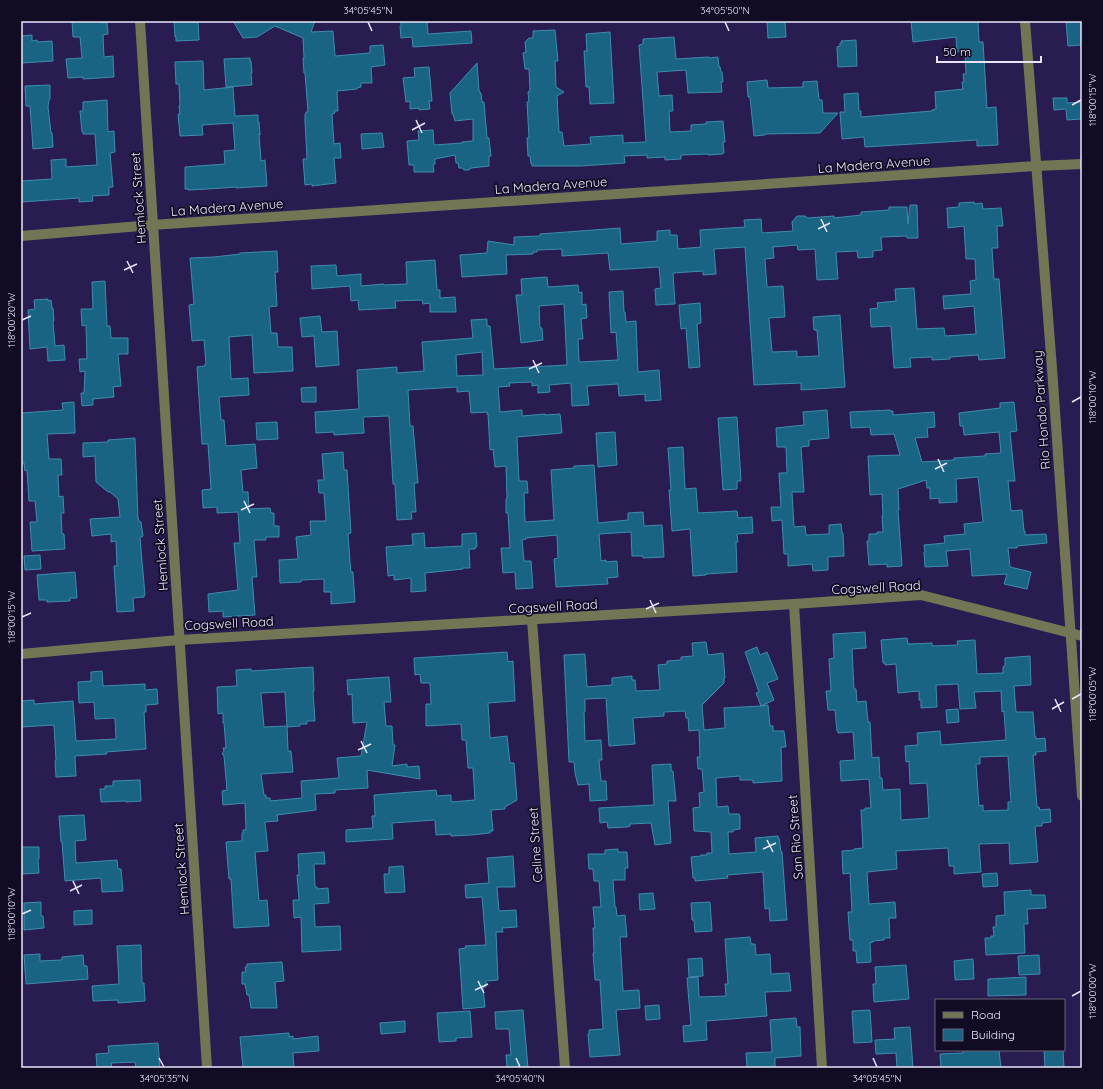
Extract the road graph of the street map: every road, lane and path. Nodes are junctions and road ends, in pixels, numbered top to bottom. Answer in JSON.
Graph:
{"nodes":[{"id":1,"x":140,"y":21,"type":"edge"},
{"id":2,"x":1025,"y":21,"type":"edge"},
{"id":3,"x":1082,"y":164,"type":"edge"},
{"id":4,"x":1036,"y":166,"type":"junction"},
{"id":5,"x":152,"y":225,"type":"junction"},
{"id":6,"x":21,"y":236,"type":"edge"},
{"id":7,"x":794,"y":604,"type":"junction"},
{"id":8,"x":532,"y":620,"type":"junction"},
{"id":9,"x":1071,"y":634,"type":"junction"},
{"id":10,"x":1082,"y":636,"type":"edge"},
{"id":11,"x":179,"y":640,"type":"junction"},
{"id":12,"x":21,"y":654,"type":"edge"},
{"id":13,"x":1082,"y":796,"type":"edge"},
{"id":14,"x":207,"y":1068,"type":"edge"},
{"id":15,"x":565,"y":1068,"type":"edge"},
{"id":16,"x":822,"y":1068,"type":"edge"}],
"edges":[{"from":1,"to":5,"type":"street","name":"Hemlock Street"},
{"from":2,"to":4,"type":"street","name":"Rio Hondo Parkway"},
{"from":3,"to":4,"type":"street","name":"La Madera Avenue"},
{"from":4,"to":5,"type":"street","name":"La Madera Avenue"},
{"from":4,"to":9,"type":"street","name":"Rio Hondo Parkway"},
{"from":5,"to":6,"type":"street","name":"La Madera Avenue"},
{"from":5,"to":11,"type":"street","name":"Hemlock Street"},
{"from":7,"to":8,"type":"street","name":"Cogswell Road"},
{"from":7,"to":9,"type":"street","name":"Cogswell Road"},
{"from":7,"to":16,"type":"street","name":"San Rio Street"},
{"from":8,"to":11,"type":"street","name":"Cogswell Road"},
{"from":8,"to":15,"type":"street","name":"Celine Street"},
{"from":9,"to":10,"type":"street","name":"Cogswell Road"},
{"from":9,"to":13,"type":"street","name":"Rio Hondo Parkway"},
{"from":11,"to":12,"type":"street","name":"Cogswell Road"},
{"from":11,"to":14,"type":"street","name":"Hemlock Street"}]}
